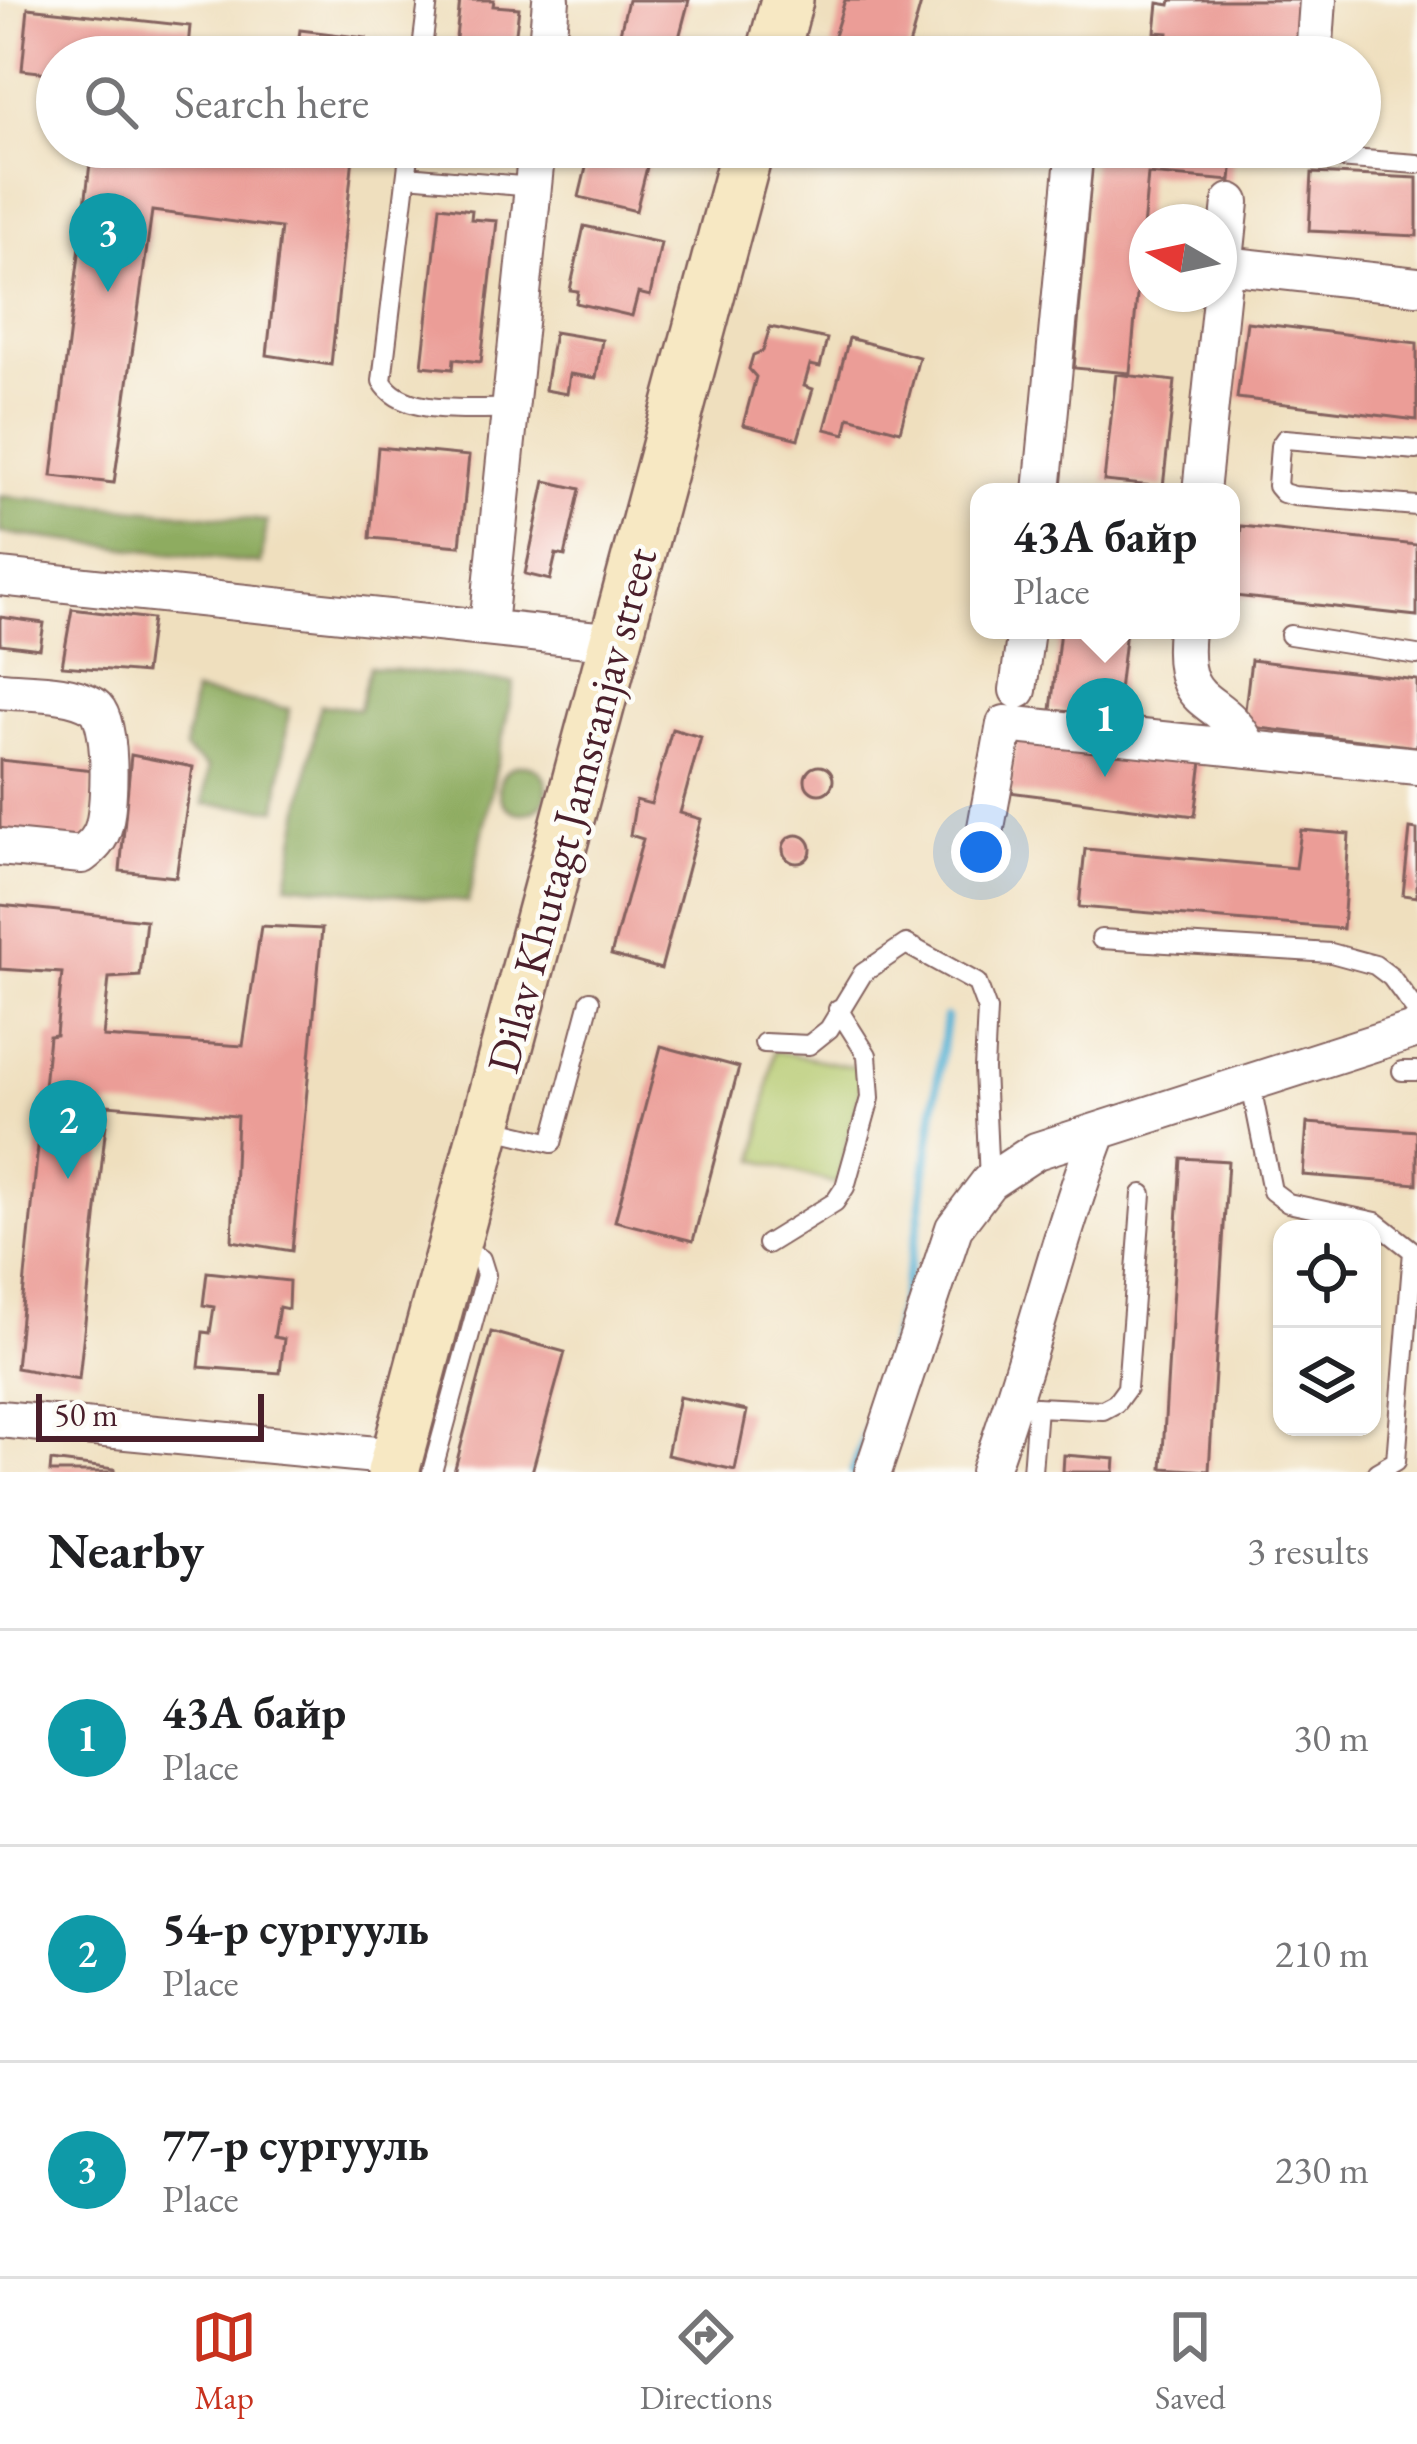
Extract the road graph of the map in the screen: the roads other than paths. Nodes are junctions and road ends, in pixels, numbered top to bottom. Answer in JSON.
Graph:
{"nodes":[{"id":1,"x":428,"y":0,"type":"edge"},
{"id":2,"x":551,"y":0,"type":"edge"},
{"id":3,"x":787,"y":0,"type":"edge"},
{"id":4,"x":1318,"y":0,"type":"edge"},
{"id":5,"x":424,"y":36,"type":"edge"},
{"id":6,"x":548,"y":36,"type":"edge"},
{"id":7,"x":778,"y":36,"type":"edge"},
{"id":8,"x":1315,"y":36,"type":"edge"},
{"id":9,"x":1381,"y":161,"type":"edge"},
{"id":10,"x":1417,"y":164,"type":"edge"},
{"id":11,"x":407,"y":168,"type":"edge"},
{"id":12,"x":535,"y":168,"type":"edge"},
{"id":13,"x":742,"y":168,"type":"edge"},
{"id":14,"x":1073,"y":168,"type":"edge"},
{"id":15,"x":406,"y":176,"type":"junction"},
{"id":16,"x":533,"y":187,"type":"junction"},
{"id":17,"x":1237,"y":266,"type":"edge"},
{"id":18,"x":1417,"y":286,"type":"edge"},
{"id":19,"x":1220,"y":312,"type":"edge"},
{"id":20,"x":510,"y":409,"type":"junction"},
{"id":21,"x":1417,"y":450,"type":"edge"},
{"id":22,"x":1043,"y":483,"type":"edge"},
{"id":23,"x":1202,"y":483,"type":"edge"},
{"id":24,"x":1417,"y":506,"type":"edge"},
{"id":25,"x":0,"y":578,"type":"edge"},
{"id":26,"x":488,"y":626,"type":"junction"},
{"id":27,"x":1290,"y":635,"type":"dead end"},
{"id":28,"x":1025,"y":639,"type":"edge"},
{"id":29,"x":1186,"y":639,"type":"edge"},
{"id":30,"x":616,"y":642,"type":"junction"},
{"id":31,"x":1417,"y":655,"type":"edge"},
{"id":32,"x":1018,"y":689,"type":"dead end"},
{"id":33,"x":0,"y":690,"type":"edge"},
{"id":34,"x":1249,"y":749,"type":"junction"},
{"id":35,"x":1417,"y":766,"type":"edge"},
{"id":36,"x":0,"y":848,"type":"edge"},
{"id":37,"x":980,"y":860,"type":"dead end"},
{"id":38,"x":1101,"y":939,"type":"dead end"},
{"id":39,"x":590,"y":1001,"type":"dead end"},
{"id":40,"x":838,"y":1010,"type":"junction"},
{"id":41,"x":1417,"y":1012,"type":"edge"},
{"id":42,"x":1417,"y":1029,"type":"edge"},
{"id":43,"x":764,"y":1043,"type":"dead end"},
{"id":44,"x":1250,"y":1082,"type":"junction"},
{"id":45,"x":485,"y":1127,"type":"junction"},
{"id":46,"x":1097,"y":1132,"type":"junction"},
{"id":47,"x":989,"y":1182,"type":"junction"},
{"id":48,"x":1142,"y":1194,"type":"dead end"},
{"id":49,"x":767,"y":1244,"type":"dead end"},
{"id":50,"x":1025,"y":1406,"type":"junction"},
{"id":51,"x":0,"y":1419,"type":"edge"},
{"id":52,"x":407,"y":1467,"type":"edge"},
{"id":53,"x":873,"y":1472,"type":"edge"},
{"id":54,"x":989,"y":1472,"type":"edge"},
{"id":55,"x":1032,"y":1472,"type":"edge"},
{"id":56,"x":1377,"y":1472,"type":"edge"}],
"edges":[{"from":1,"to":5,"type":"lane"},
{"from":2,"to":6,"type":"street"},
{"from":3,"to":7,"type":"main road"},
{"from":4,"to":8,"type":"street"},
{"from":9,"to":10,"type":"lane"},
{"from":11,"to":15,"type":"lane"},
{"from":12,"to":16,"type":"street"},
{"from":13,"to":30,"type":"main road","name":"Dilav Khutagt Jamsranjav street"},
{"from":14,"to":22,"type":"street"},
{"from":15,"to":16,"type":"lane"},
{"from":15,"to":20,"type":"lane"},
{"from":16,"to":20,"type":"street"},
{"from":17,"to":18,"type":"street"},
{"from":19,"to":23,"type":"street"},
{"from":20,"to":26,"type":"street"},
{"from":21,"to":24,"type":"lane"},
{"from":25,"to":26,"type":"street"},
{"from":26,"to":30,"type":"street"},
{"from":27,"to":31,"type":"lane"},
{"from":28,"to":32,"type":"street"},
{"from":29,"to":34,"type":"street"},
{"from":30,"to":45,"type":"main road","name":"Dilav Khutagt Jamsranjav street"},
{"from":33,"to":36,"type":"street"},
{"from":34,"to":35,"type":"street"},
{"from":34,"to":37,"type":"street"},
{"from":38,"to":41,"type":"lane"},
{"from":39,"to":45,"type":"lane"},
{"from":40,"to":43,"type":"lane"},
{"from":40,"to":47,"type":"lane"},
{"from":40,"to":49,"type":"lane"},
{"from":42,"to":44,"type":"street"},
{"from":44,"to":46,"type":"street"},
{"from":44,"to":56,"type":"lane"},
{"from":45,"to":52,"type":"main road","name":"Dilav Khutagt Jamsranjav street"},
{"from":46,"to":47,"type":"street"},
{"from":46,"to":50,"type":"street"},
{"from":47,"to":53,"type":"street"},
{"from":48,"to":50,"type":"lane"},
{"from":50,"to":54,"type":"street"},
{"from":50,"to":55,"type":"lane"},
{"from":51,"to":52,"type":"street"}]}
